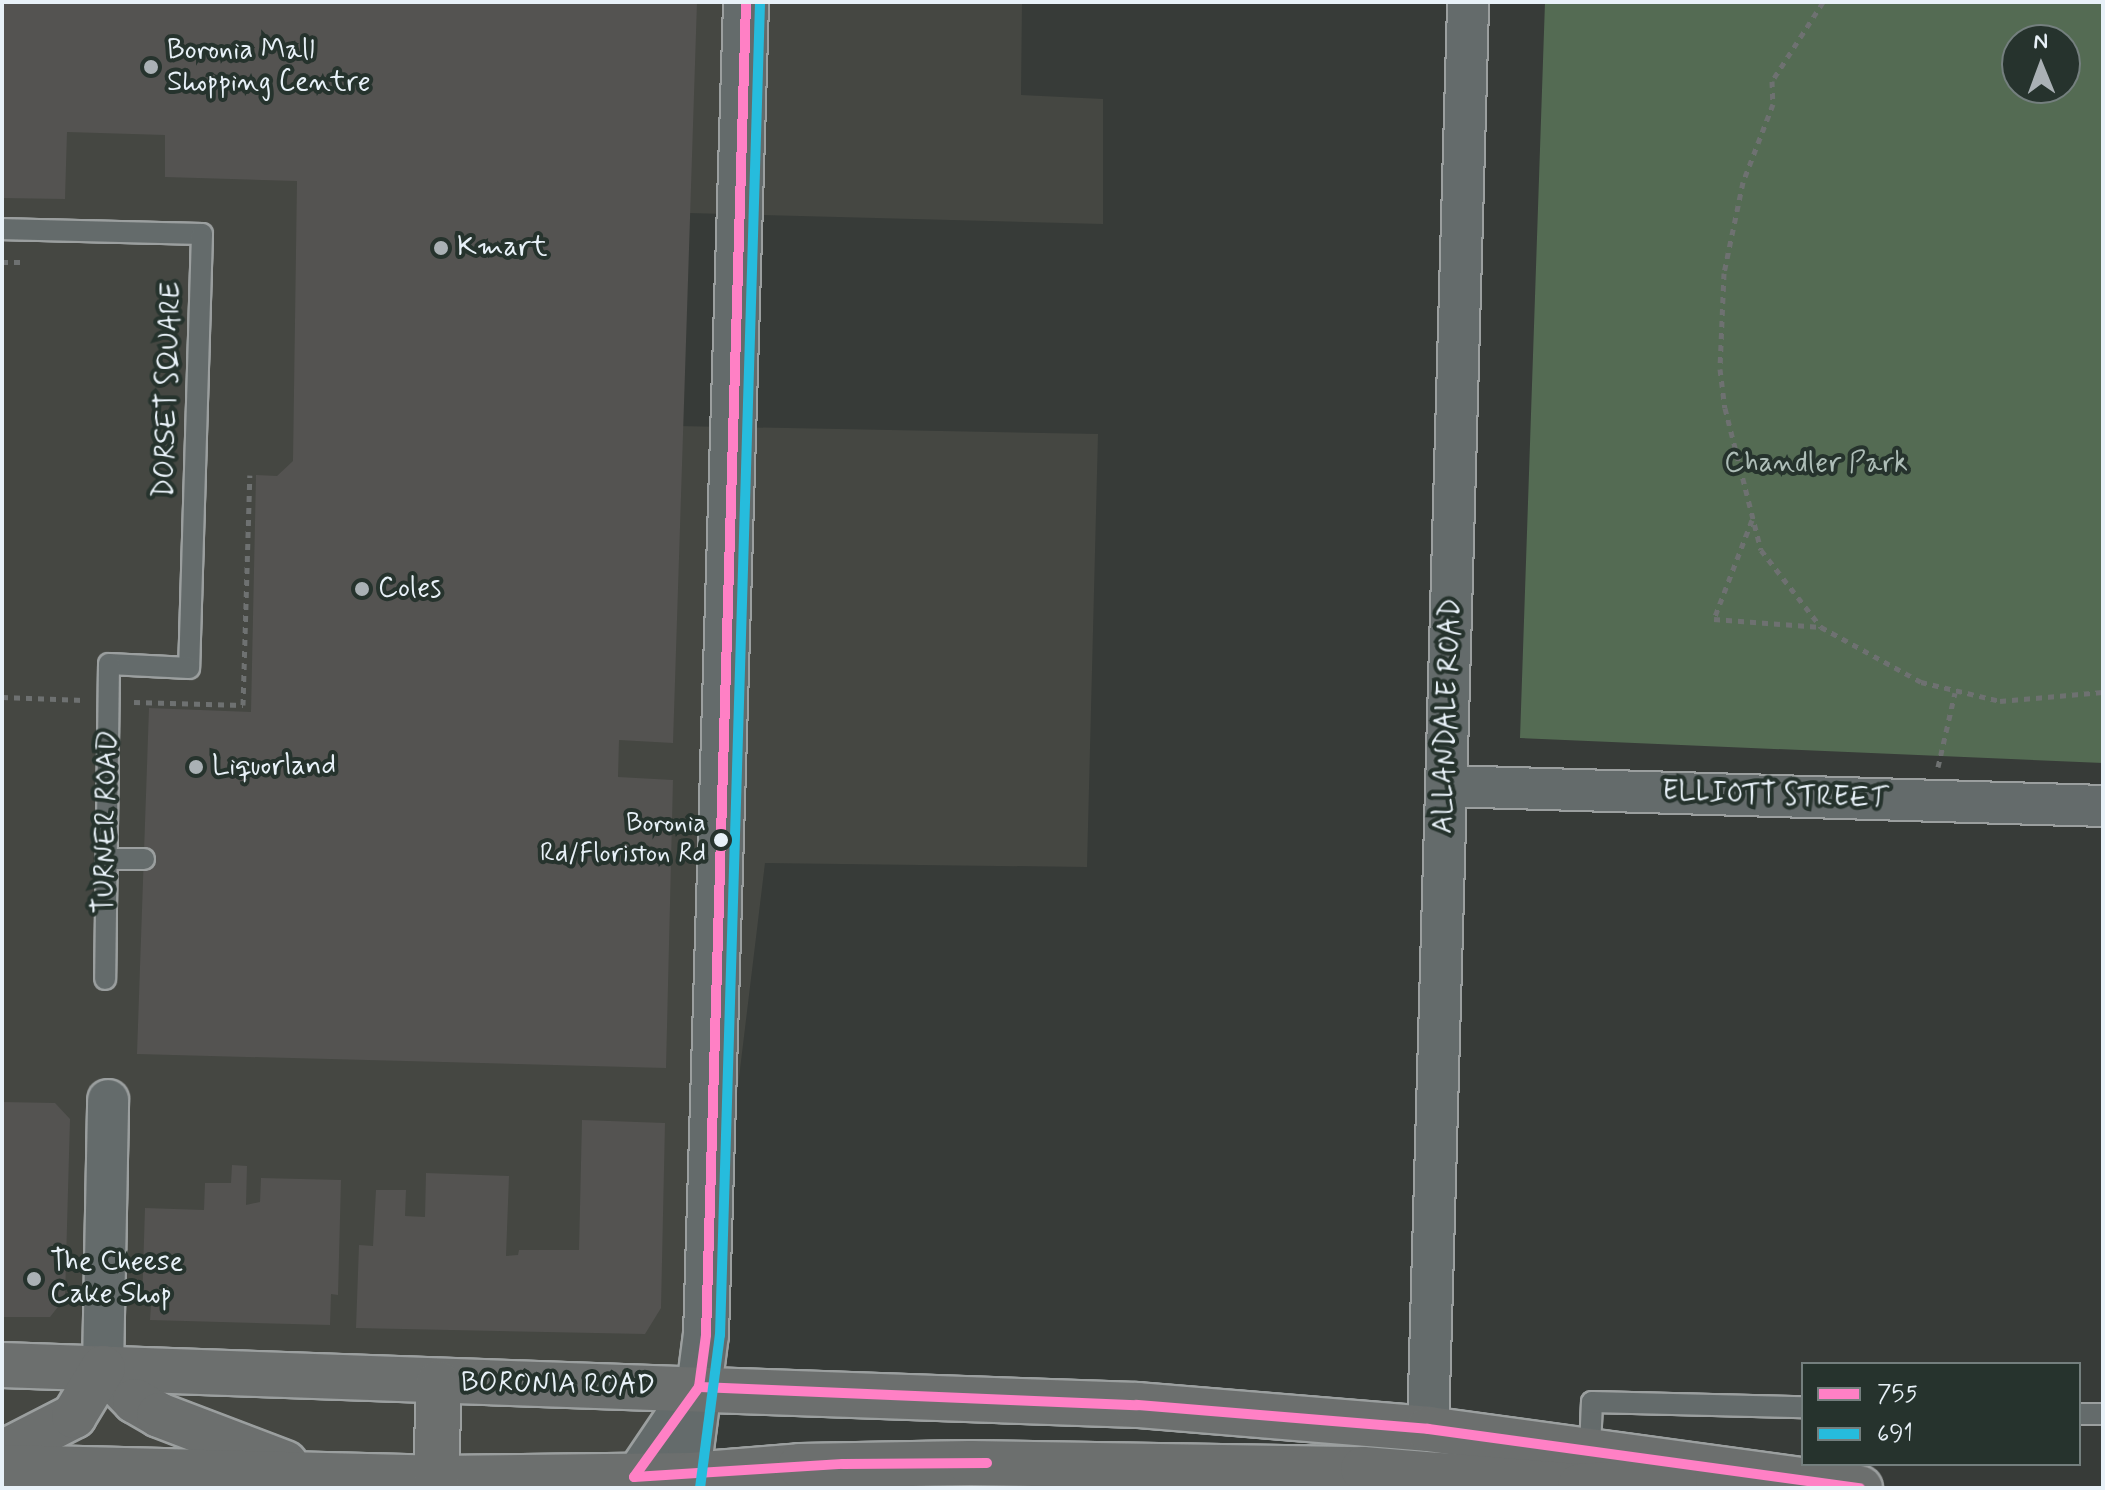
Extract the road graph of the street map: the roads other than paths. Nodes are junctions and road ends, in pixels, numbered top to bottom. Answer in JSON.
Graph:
{"nodes":[{"id":1,"x":746,"y":2,"type":"edge"},
{"id":2,"x":1468,"y":2,"type":"edge"},
{"id":3,"x":2,"y":229,"type":"edge"},
{"id":4,"x":109,"y":664,"type":"joint"},
{"id":5,"x":1446,"y":786,"type":"junction"},
{"id":6,"x":2103,"y":806,"type":"edge"},
{"id":7,"x":108,"y":859,"type":"junction"},
{"id":8,"x":144,"y":859,"type":"dead end"},
{"id":9,"x":105,"y":979,"type":"dead end"},
{"id":10,"x":108,"y":1100,"type":"dead end"},
{"id":11,"x":2,"y":1365,"type":"edge"},
{"id":12,"x":103,"y":1368,"type":"junction"},
{"id":13,"x":438,"y":1383,"type":"junction"},
{"id":14,"x":699,"y":1387,"type":"junction"},
{"id":15,"x":1801,"y":1407,"type":"edge"},
{"id":16,"x":2081,"y":1414,"type":"edge"},
{"id":17,"x":2103,"y":1414,"type":"edge"},
{"id":18,"x":1428,"y":1429,"type":"junction"},
{"id":19,"x":1590,"y":1449,"type":"junction"},
{"id":20,"x":2,"y":1453,"type":"edge"},
{"id":21,"x":2,"y":1467,"type":"edge"},
{"id":22,"x":323,"y":1476,"type":"junction"},
{"id":23,"x":437,"y":1478,"type":"junction"},
{"id":24,"x":1739,"y":1479,"type":"edge"},
{"id":25,"x":147,"y":1480,"type":"edge"},
{"id":26,"x":632,"y":1482,"type":"edge"},
{"id":27,"x":688,"y":1482,"type":"edge"},
{"id":28,"x":522,"y":1483,"type":"edge"},
{"id":29,"x":1630,"y":1486,"type":"edge"},
{"id":30,"x":1860,"y":1488,"type":"edge"}],
"edges":[{"from":1,"to":14,"type":"main road"},
{"from":2,"to":5,"type":"street","name":"ALLANDALE ROAD"},
{"from":3,"to":4,"type":"lane","name":"DORSET SQUARE"},
{"from":4,"to":7,"type":"lane","name":"TURNER ROAD"},
{"from":5,"to":6,"type":"street","name":"ELLIOTT STREET"},
{"from":5,"to":18,"type":"street","name":"ALLANDALE ROAD"},
{"from":7,"to":8,"type":"lane"},
{"from":7,"to":9,"type":"lane","name":"TURNER ROAD"},
{"from":10,"to":12,"type":"street"},
{"from":11,"to":12,"type":"main road","name":"BORONIA ROAD"},
{"from":12,"to":13,"type":"main road","name":"BORONIA ROAD"},
{"from":12,"to":20,"type":"main road"},
{"from":12,"to":22,"type":"main road"},
{"from":13,"to":14,"type":"main road","name":"BORONIA ROAD"},
{"from":13,"to":23,"type":"main road"},
{"from":14,"to":18,"type":"main road","name":"BORONIA ROAD"},
{"from":14,"to":26,"type":"main road"},
{"from":14,"to":27,"type":"main road"},
{"from":15,"to":19,"type":"lane"},
{"from":16,"to":17,"type":"lane"},
{"from":18,"to":19,"type":"main road","name":"BORONIA ROAD"},
{"from":19,"to":24,"type":"main road","name":"BORONIA ROAD"},
{"from":21,"to":25,"type":"main road","name":"BORONIA ROAD"},
{"from":22,"to":23,"type":"main road","name":"BORONIA ROAD"},
{"from":22,"to":25,"type":"main road","name":"BORONIA ROAD"},
{"from":23,"to":28,"type":"main road","name":"BORONIA ROAD"},
{"from":24,"to":29,"type":"main road","name":"BORONIA ROAD"},
{"from":24,"to":30,"type":"main road","name":"BORONIA ROAD"},
{"from":26,"to":27,"type":"main road","name":"BORONIA ROAD"},
{"from":26,"to":28,"type":"main road","name":"BORONIA ROAD"},
{"from":27,"to":29,"type":"main road","name":"BORONIA ROAD"}]}
